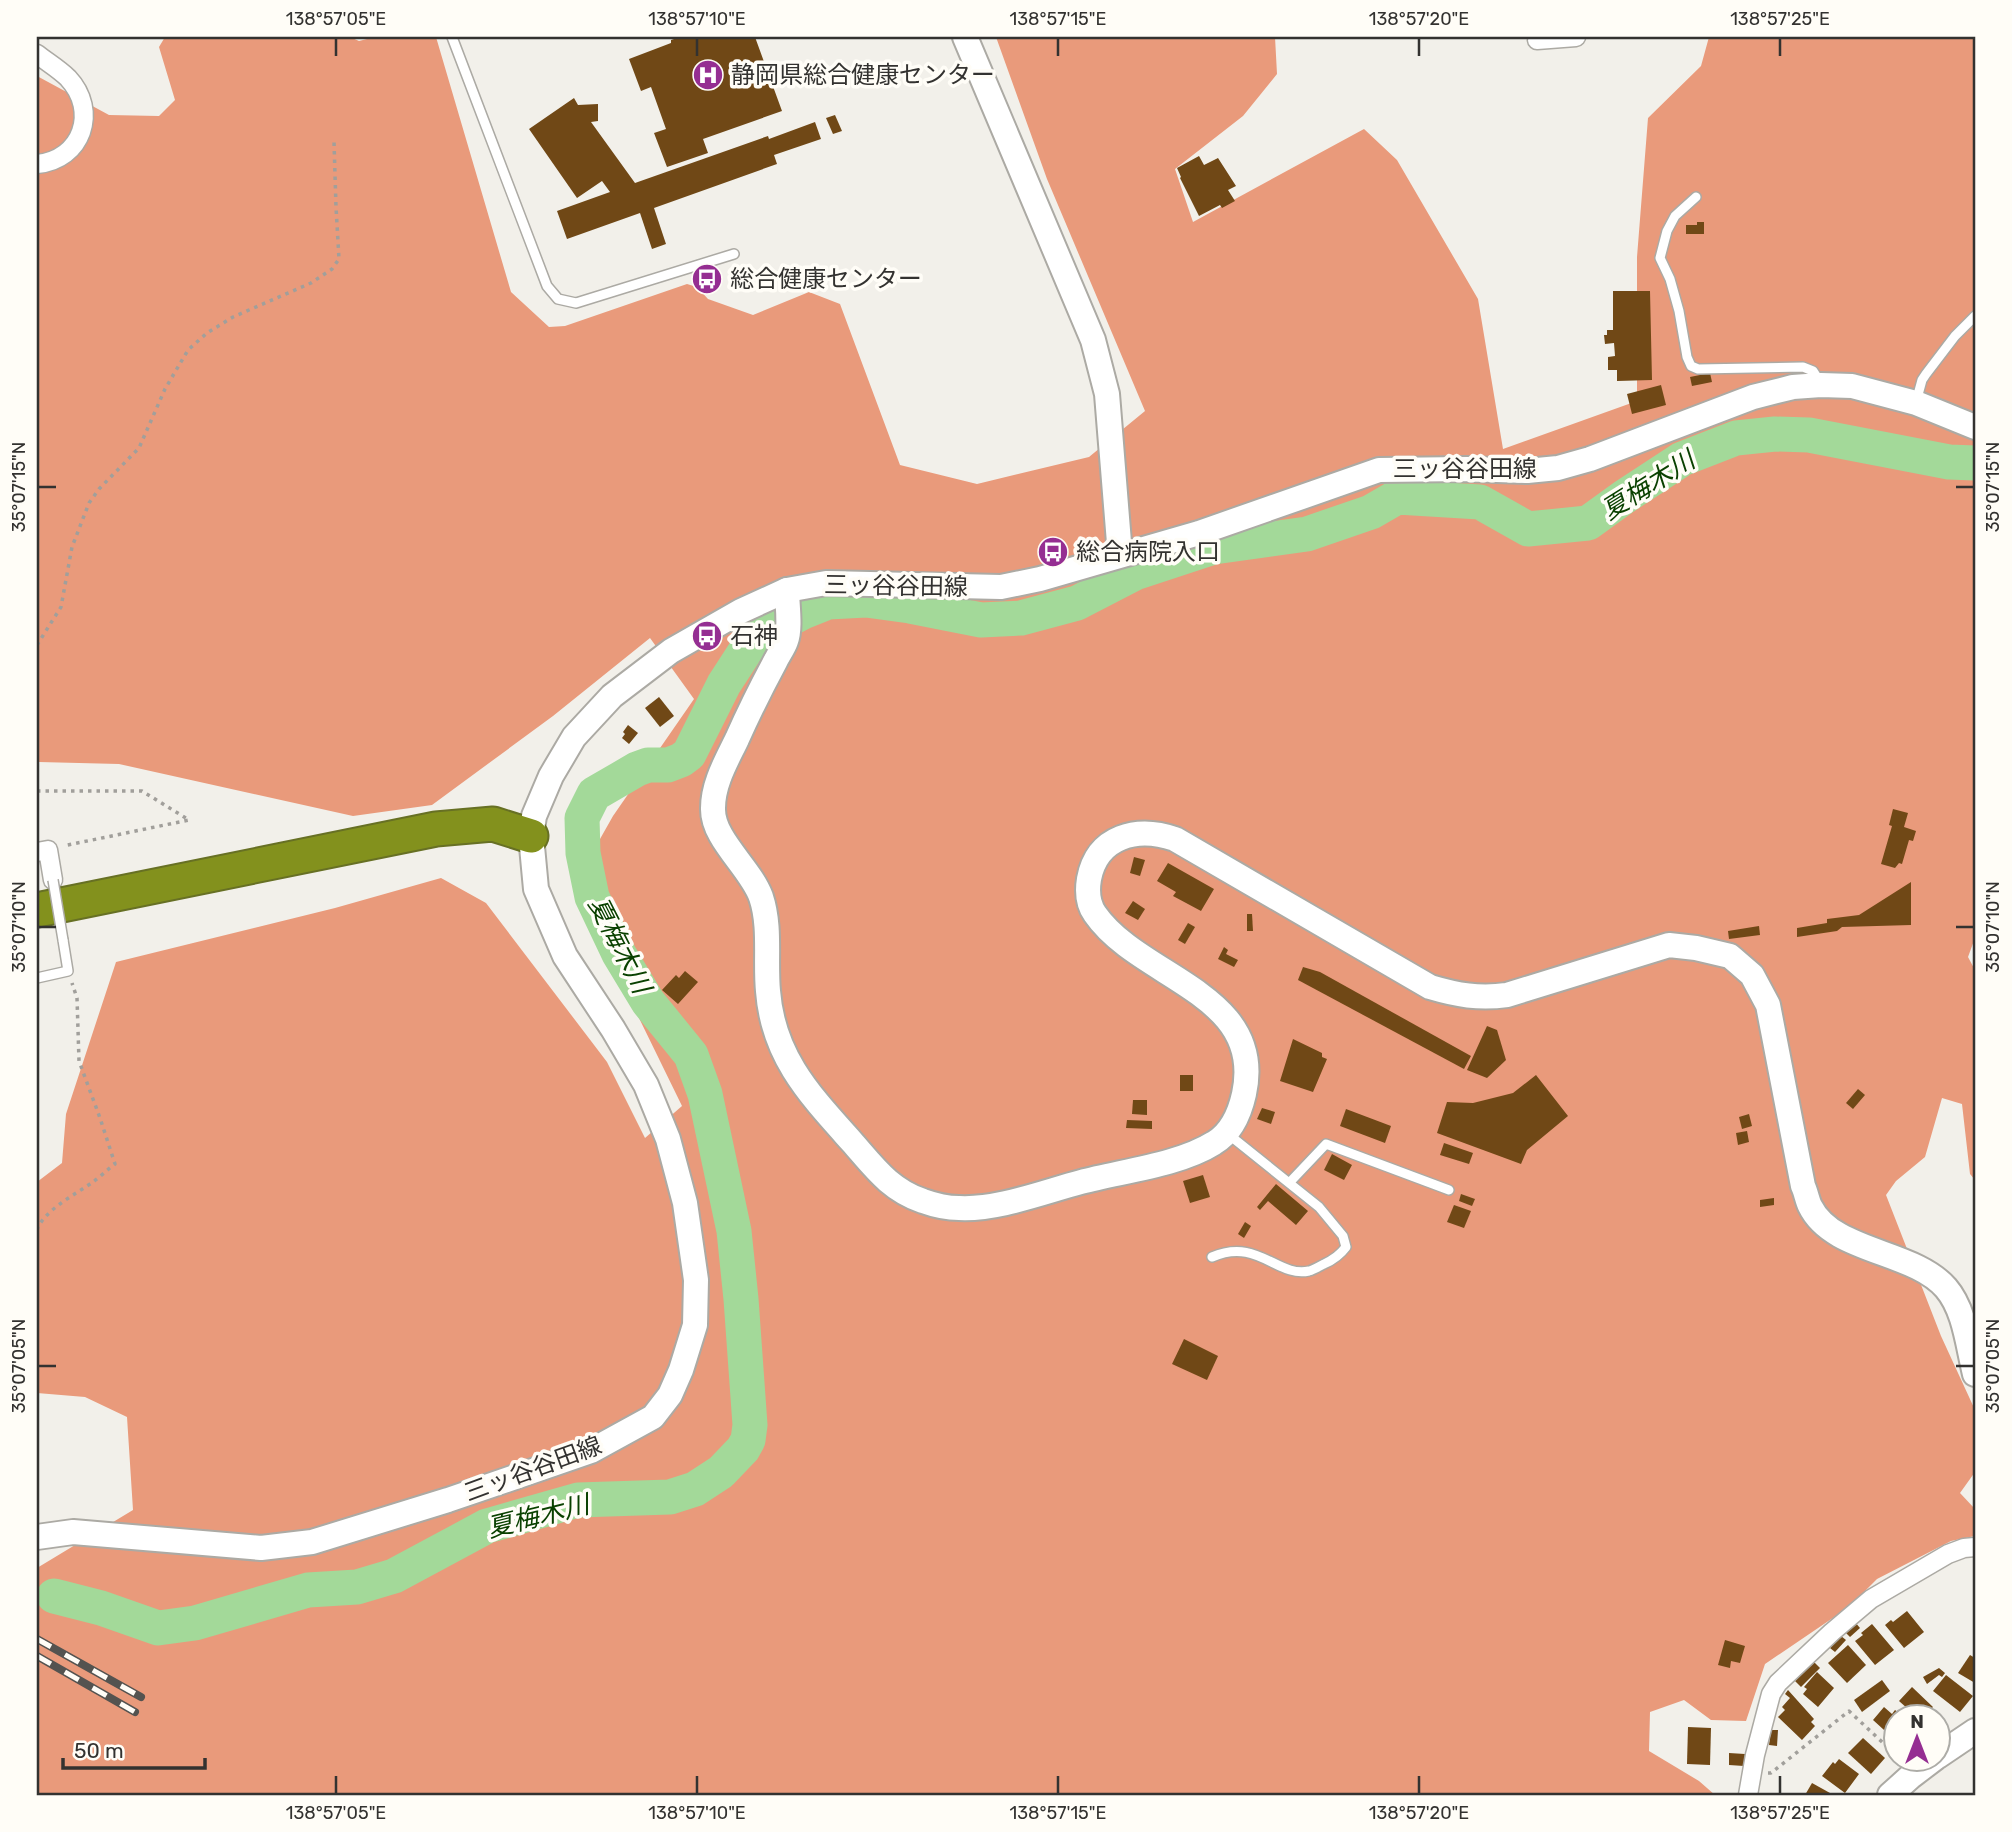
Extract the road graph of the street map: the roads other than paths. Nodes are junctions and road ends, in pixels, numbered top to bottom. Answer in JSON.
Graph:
{"nodes":[{"id":1,"x":452,"y":37,"type":"edge"},
{"id":2,"x":965,"y":37,"type":"edge"},
{"id":3,"x":1576,"y":37,"type":"edge"},
{"id":4,"x":1537,"y":40,"type":"dead end"},
{"id":5,"x":37,"y":54,"type":"edge"},
{"id":6,"x":37,"y":163,"type":"edge"},
{"id":7,"x":1696,"y":197,"type":"dead end"},
{"id":8,"x":734,"y":254,"type":"dead end"},
{"id":9,"x":1975,"y":316,"type":"edge"},
{"id":10,"x":1821,"y":384,"type":"junction"},
{"id":11,"x":1916,"y":403,"type":"junction"},
{"id":12,"x":1975,"y":427,"type":"edge"},
{"id":13,"x":1120,"y":555,"type":"junction"},
{"id":14,"x":787,"y":593,"type":"junction"},
{"id":15,"x":531,"y":836,"type":"junction"},
{"id":16,"x":42,"y":851,"type":"edge"},
{"id":17,"x":53,"y":880,"type":"joint"},
{"id":18,"x":37,"y":910,"type":"edge"},
{"id":19,"x":50,"y":933,"type":"edge"},
{"id":20,"x":37,"y":978,"type":"edge"},
{"id":21,"x":1226,"y":1133,"type":"junction"},
{"id":22,"x":1290,"y":1182,"type":"junction"},
{"id":23,"x":1449,"y":1189,"type":"dead end"},
{"id":24,"x":1212,"y":1257,"type":"dead end"},
{"id":25,"x":1975,"y":1374,"type":"edge"},
{"id":26,"x":37,"y":1537,"type":"edge"},
{"id":27,"x":1975,"y":1547,"type":"edge"},
{"id":28,"x":1975,"y":1731,"type":"edge"},
{"id":29,"x":1952,"y":1747,"type":"edge"},
{"id":30,"x":1917,"y":1772,"type":"edge"},
{"id":31,"x":1748,"y":1795,"type":"edge"},
{"id":32,"x":1890,"y":1795,"type":"edge"}],
"edges":[{"from":1,"to":8,"type":"lane"},
{"from":2,"to":13,"type":"street"},
{"from":3,"to":4,"type":"street"},
{"from":5,"to":6,"type":"street"},
{"from":7,"to":10,"type":"lane"},
{"from":9,"to":11,"type":"lane"},
{"from":10,"to":11,"type":"street","name":"三ッ谷谷田線"},
{"from":10,"to":13,"type":"street","name":"三ッ谷谷田線"},
{"from":11,"to":12,"type":"street","name":"三ッ谷谷田線"},
{"from":13,"to":14,"type":"street","name":"三ッ谷谷田線"},
{"from":14,"to":15,"type":"street","name":"三ッ谷谷田線"},
{"from":14,"to":21,"type":"street"},
{"from":15,"to":18,"type":"highway"},
{"from":15,"to":19,"type":"highway"},
{"from":15,"to":26,"type":"street","name":"三ッ谷谷田線"},
{"from":16,"to":17,"type":"street"},
{"from":17,"to":19,"type":"lane","bridge":true},
{"from":19,"to":20,"type":"lane"},
{"from":21,"to":22,"type":"lane"},
{"from":21,"to":25,"type":"street"},
{"from":22,"to":23,"type":"lane"},
{"from":22,"to":24,"type":"lane"},
{"from":27,"to":31,"type":"street"},
{"from":28,"to":29,"type":"street"},
{"from":30,"to":32,"type":"street"}]}
